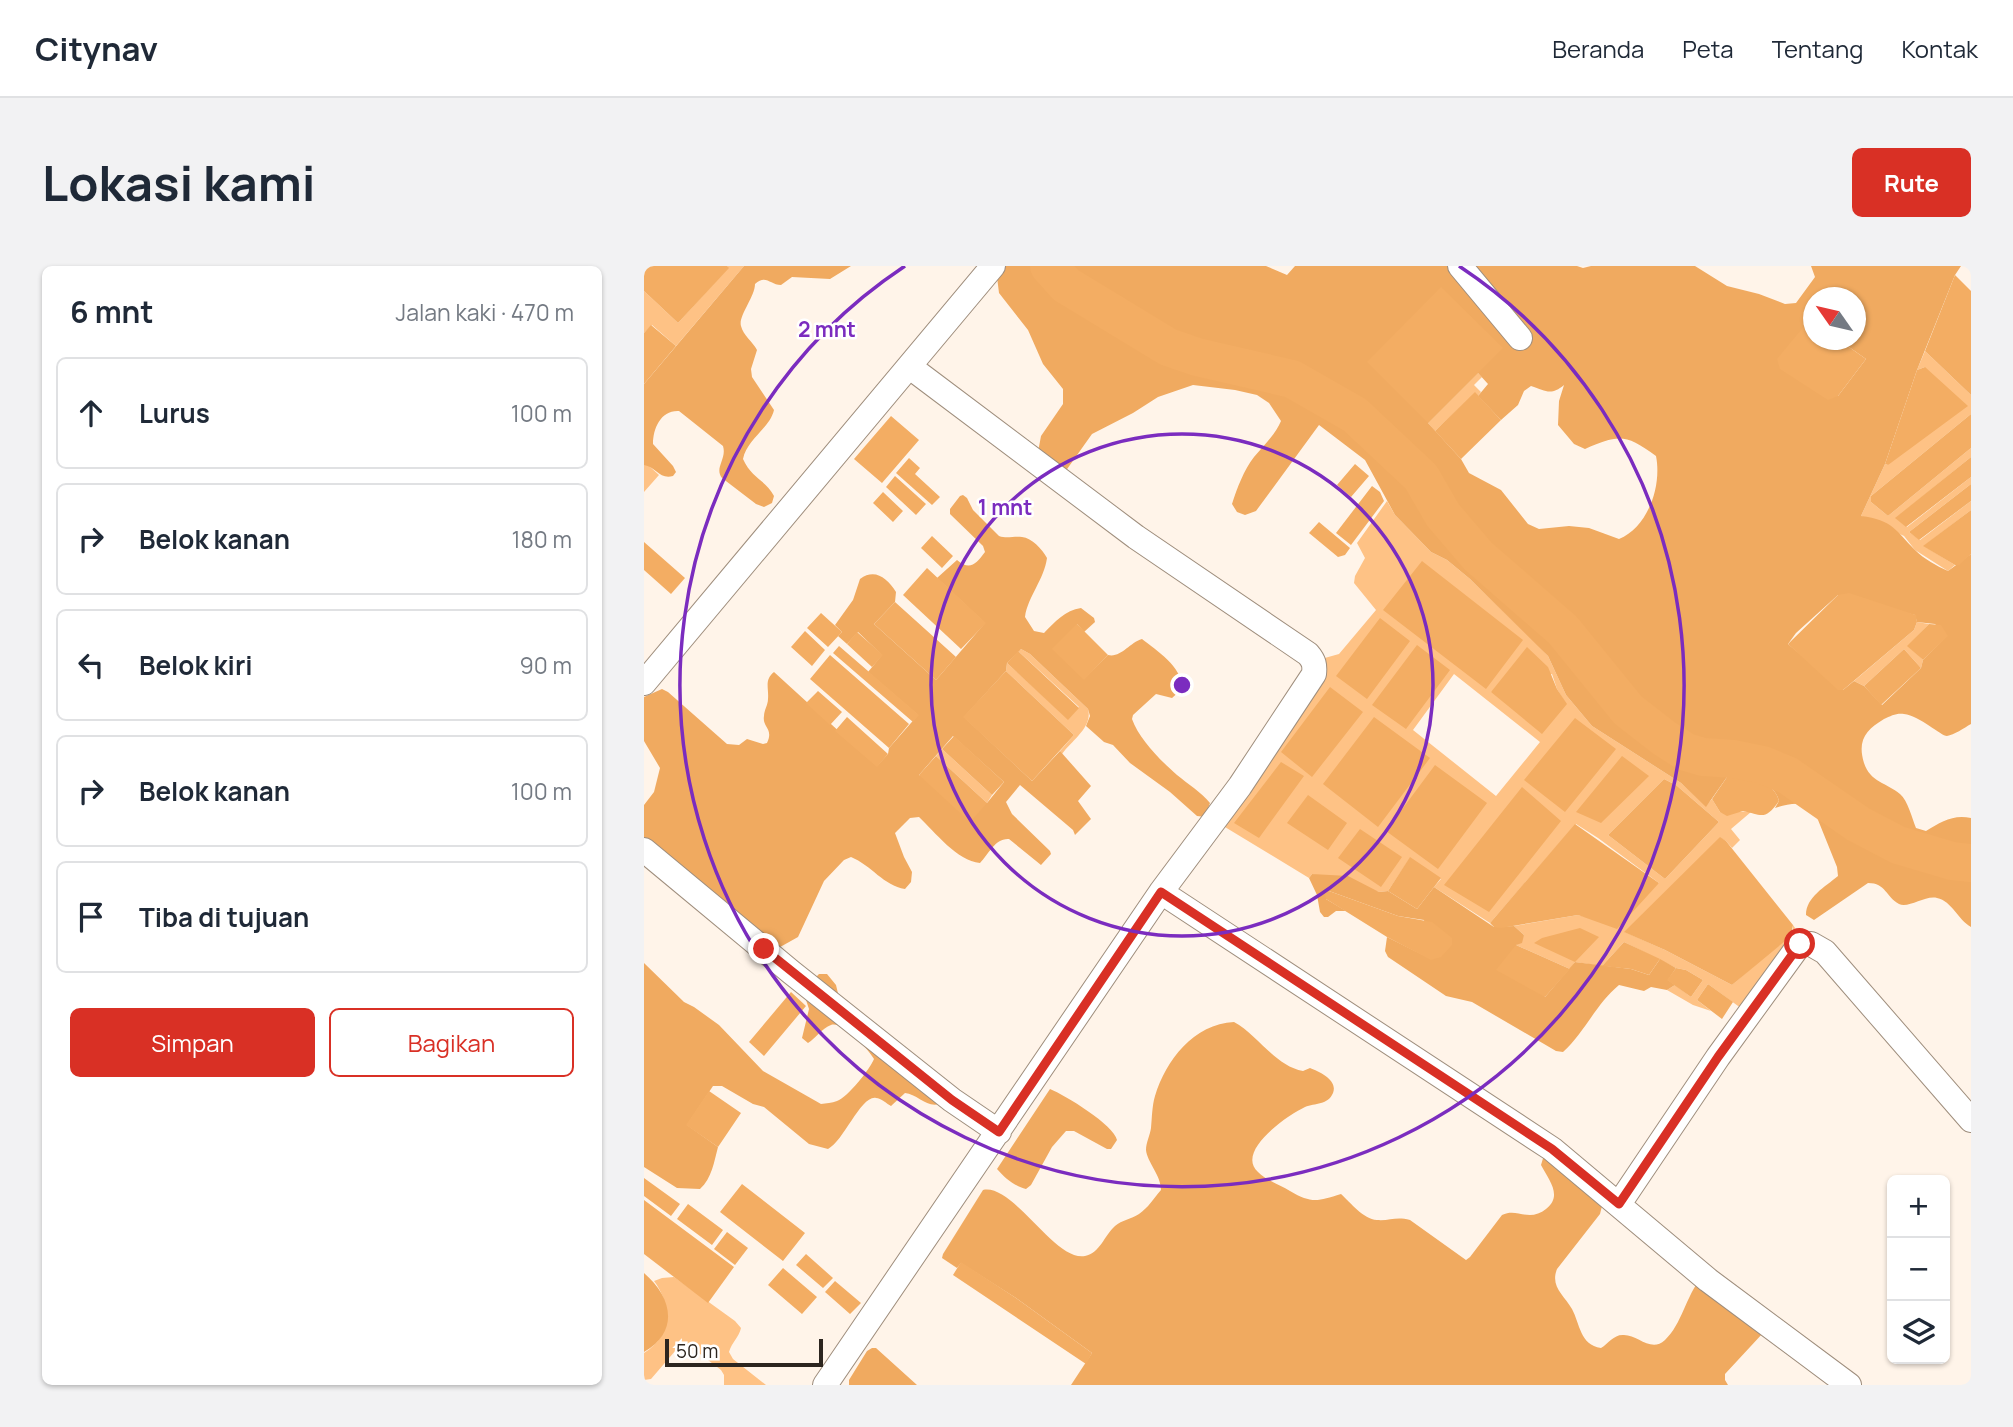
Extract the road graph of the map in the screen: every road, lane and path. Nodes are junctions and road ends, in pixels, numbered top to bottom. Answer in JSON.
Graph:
{"nodes":[{"id":1,"x":993,"y":266,"type":"edge"},
{"id":2,"x":1460,"y":266,"type":"edge"},
{"id":3,"x":1520,"y":338,"type":"dead end"},
{"id":4,"x":910,"y":366,"type":"junction"},
{"id":5,"x":644,"y":683,"type":"edge"},
{"id":6,"x":644,"y":850,"type":"edge"},
{"id":7,"x":1161,"y":892,"type":"junction"},
{"id":8,"x":1971,"y":1120,"type":"edge"},
{"id":9,"x":999,"y":1132,"type":"junction"},
{"id":10,"x":1619,"y":1204,"type":"junction"},
{"id":11,"x":825,"y":1385,"type":"edge"},
{"id":12,"x":1849,"y":1385,"type":"edge"}],
"edges":[{"from":1,"to":4,"type":"street"},
{"from":2,"to":3,"type":"street"},
{"from":4,"to":5,"type":"street"},
{"from":4,"to":7,"type":"street"},
{"from":6,"to":9,"type":"street"},
{"from":7,"to":9,"type":"street"},
{"from":7,"to":10,"type":"street"},
{"from":8,"to":10,"type":"street"},
{"from":9,"to":11,"type":"street"},
{"from":10,"to":12,"type":"street"}]}
